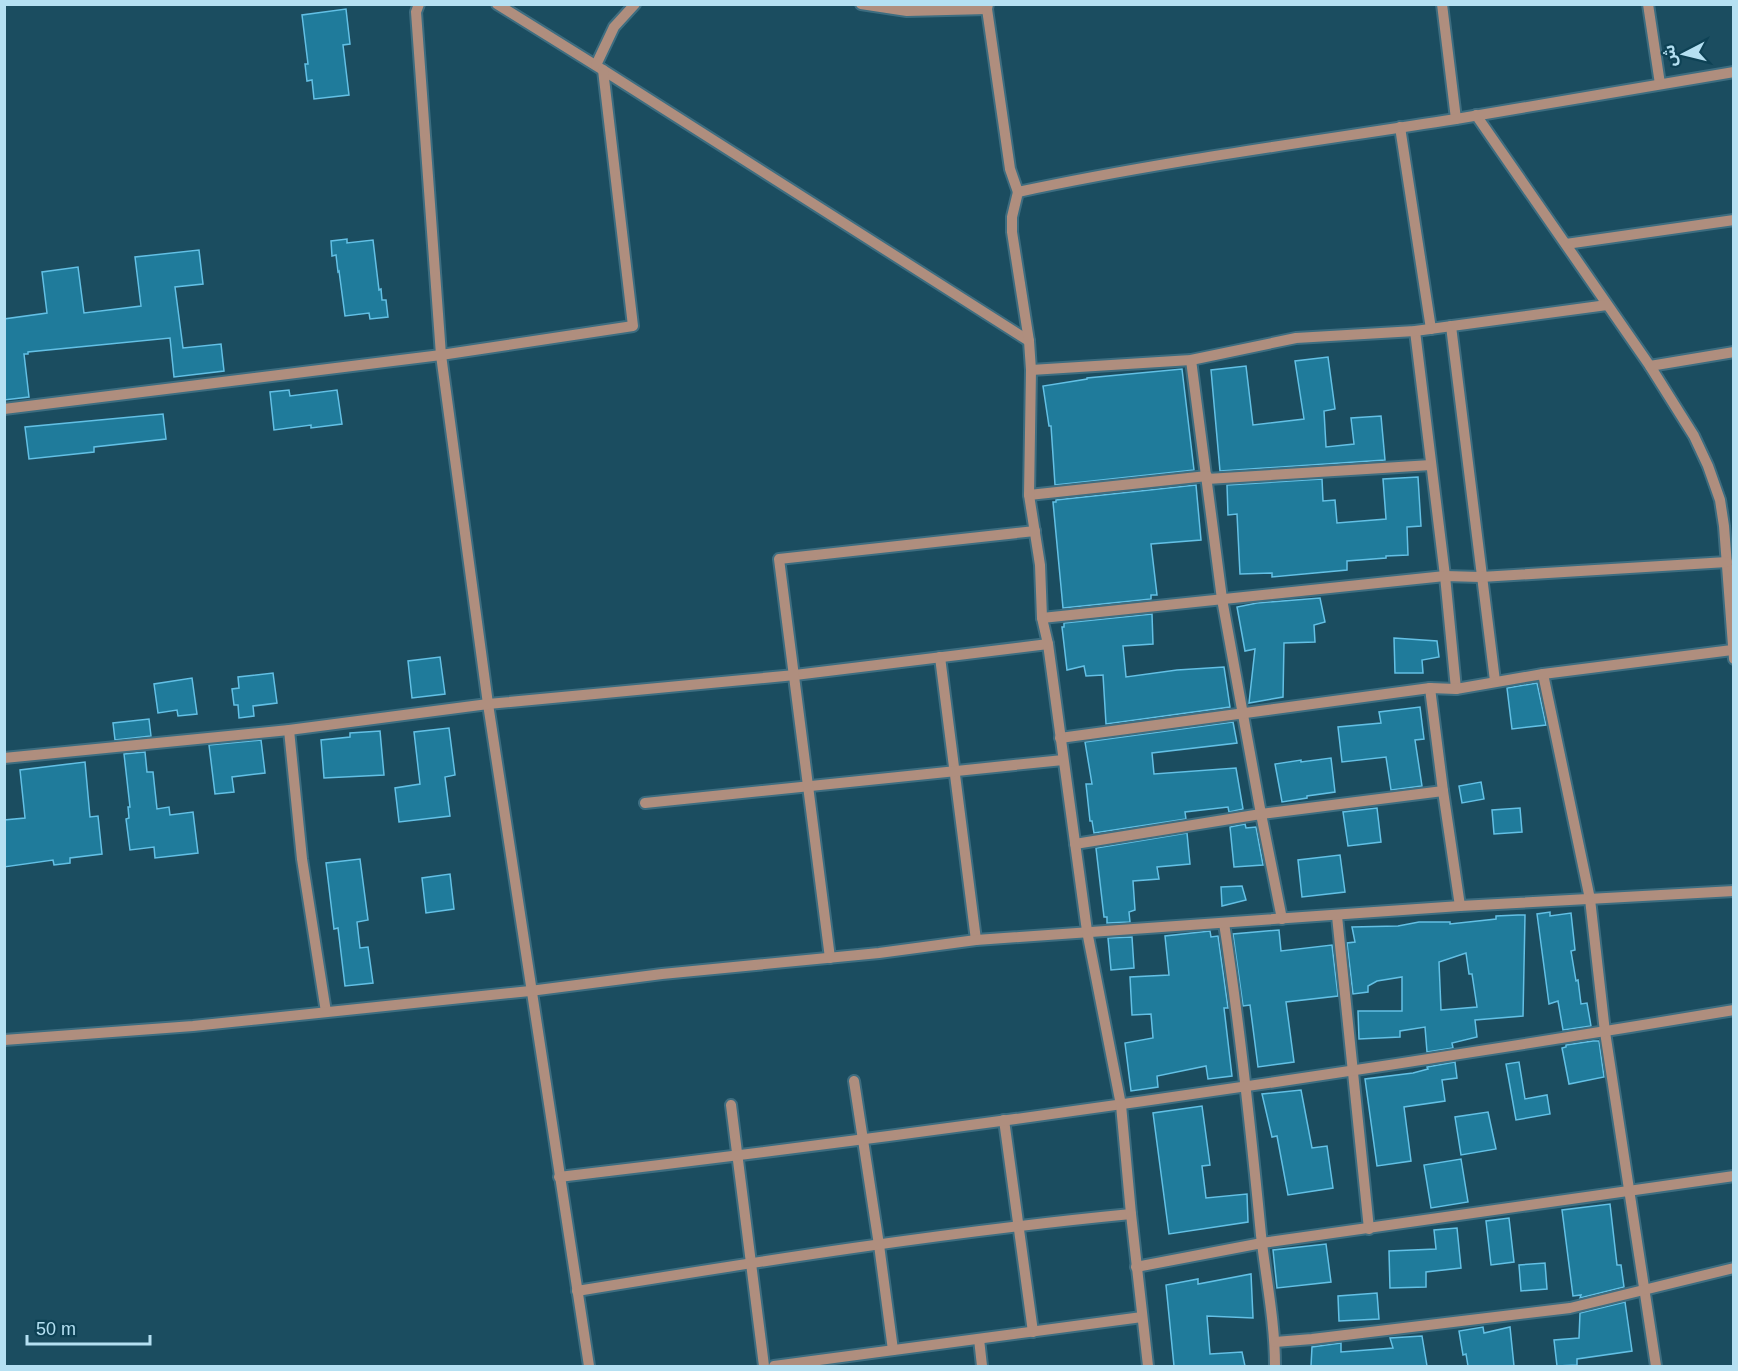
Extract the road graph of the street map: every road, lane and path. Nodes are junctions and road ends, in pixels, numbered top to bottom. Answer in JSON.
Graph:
{"nodes":[{"id":1,"x":419,"y":4,"type":"edge"},
{"id":2,"x":497,"y":4,"type":"edge"},
{"id":3,"x":636,"y":4,"type":"edge"},
{"id":4,"x":861,"y":4,"type":"edge"},
{"id":5,"x":1442,"y":4,"type":"edge"},
{"id":6,"x":1648,"y":4,"type":"edge"},
{"id":7,"x":988,"y":7,"type":"edge"},
{"id":8,"x":599,"y":67,"type":"junction"},
{"id":9,"x":1734,"y":72,"type":"edge"},
{"id":10,"x":1660,"y":84,"type":"junction"},
{"id":11,"x":1476,"y":116,"type":"junction"},
{"id":12,"x":1456,"y":119,"type":"junction"},
{"id":13,"x":1400,"y":127,"type":"junction"},
{"id":14,"x":1018,"y":192,"type":"junction"},
{"id":15,"x":1734,"y":220,"type":"edge"},
{"id":16,"x":1566,"y":244,"type":"junction"},
{"id":17,"x":1606,"y":305,"type":"junction"},
{"id":18,"x":1451,"y":326,"type":"junction"},
{"id":19,"x":1431,"y":329,"type":"junction"},
{"id":20,"x":1415,"y":331,"type":"junction"},
{"id":21,"x":1029,"y":340,"type":"junction"},
{"id":22,"x":1734,"y":352,"type":"edge"},
{"id":23,"x":441,"y":355,"type":"junction"},
{"id":24,"x":1191,"y":360,"type":"junction"},
{"id":25,"x":1650,"y":366,"type":"junction"},
{"id":26,"x":1032,"y":370,"type":"junction"},
{"id":27,"x":4,"y":409,"type":"edge"},
{"id":28,"x":1431,"y":465,"type":"junction"},
{"id":29,"x":1207,"y":477,"type":"junction"},
{"id":30,"x":1029,"y":495,"type":"junction"},
{"id":31,"x":1734,"y":498,"type":"edge"},
{"id":32,"x":1720,"y":500,"type":"junction"},
{"id":33,"x":1724,"y":526,"type":"junction"},
{"id":34,"x":1035,"y":531,"type":"junction"},
{"id":35,"x":1734,"y":535,"type":"edge"},
{"id":36,"x":1727,"y":562,"type":"junction"},
{"id":37,"x":1445,"y":576,"type":"junction"},
{"id":38,"x":1481,"y":577,"type":"junction"},
{"id":39,"x":1222,"y":599,"type":"junction"},
{"id":40,"x":1042,"y":618,"type":"junction"},
{"id":41,"x":1048,"y":644,"type":"junction"},
{"id":42,"x":1733,"y":655,"type":"edge"},
{"id":43,"x":940,"y":657,"type":"junction"},
{"id":44,"x":1543,"y":674,"type":"junction"},
{"id":45,"x":795,"y":675,"type":"junction"},
{"id":46,"x":1495,"y":681,"type":"junction"},
{"id":47,"x":1430,"y":688,"type":"junction"},
{"id":48,"x":1455,"y":689,"type":"junction"},
{"id":49,"x":488,"y":704,"type":"junction"},
{"id":50,"x":1242,"y":713,"type":"junction"},
{"id":51,"x":289,"y":730,"type":"junction"},
{"id":52,"x":1060,"y":738,"type":"junction"},
{"id":53,"x":4,"y":758,"type":"edge"},
{"id":54,"x":1063,"y":760,"type":"junction"},
{"id":55,"x":954,"y":771,"type":"junction"},
{"id":56,"x":809,"y":787,"type":"junction"},
{"id":57,"x":1443,"y":791,"type":"junction"},
{"id":58,"x":645,"y":803,"type":"dead end"},
{"id":59,"x":1261,"y":814,"type":"junction"},
{"id":60,"x":1075,"y":844,"type":"junction"},
{"id":61,"x":1734,"y":891,"type":"edge"},
{"id":62,"x":1590,"y":899,"type":"junction"},
{"id":63,"x":1460,"y":906,"type":"junction"},
{"id":64,"x":1337,"y":916,"type":"junction"},
{"id":65,"x":1282,"y":919,"type":"junction"},
{"id":66,"x":1224,"y":923,"type":"junction"},
{"id":67,"x":1087,"y":931,"type":"junction"},
{"id":68,"x":976,"y":940,"type":"junction"},
{"id":69,"x":830,"y":958,"type":"junction"},
{"id":70,"x":530,"y":991,"type":"junction"},
{"id":71,"x":1734,"y":1010,"type":"edge"},
{"id":72,"x":326,"y":1012,"type":"junction"},
{"id":73,"x":1605,"y":1032,"type":"junction"},
{"id":74,"x":4,"y":1040,"type":"edge"},
{"id":75,"x":1353,"y":1072,"type":"junction"},
{"id":76,"x":854,"y":1081,"type":"dead end"},
{"id":77,"x":1246,"y":1086,"type":"junction"},
{"id":78,"x":732,"y":1105,"type":"dead end"},
{"id":79,"x":1121,"y":1105,"type":"junction"},
{"id":80,"x":1004,"y":1120,"type":"junction"},
{"id":81,"x":863,"y":1138,"type":"junction"},
{"id":82,"x":738,"y":1156,"type":"junction"},
{"id":83,"x":1734,"y":1176,"type":"edge"},
{"id":84,"x":559,"y":1177,"type":"junction"},
{"id":85,"x":1629,"y":1190,"type":"junction"},
{"id":86,"x":1131,"y":1214,"type":"junction"},
{"id":87,"x":1019,"y":1225,"type":"junction"},
{"id":88,"x":1369,"y":1229,"type":"junction"},
{"id":89,"x":1262,"y":1243,"type":"junction"},
{"id":90,"x":879,"y":1245,"type":"junction"},
{"id":91,"x":751,"y":1263,"type":"junction"},
{"id":92,"x":1136,"y":1266,"type":"junction"},
{"id":93,"x":1734,"y":1268,"type":"edge"},
{"id":94,"x":1644,"y":1289,"type":"junction"},
{"id":95,"x":577,"y":1291,"type":"junction"},
{"id":96,"x":1142,"y":1317,"type":"junction"},
{"id":97,"x":1033,"y":1332,"type":"junction"},
{"id":98,"x":979,"y":1339,"type":"junction"},
{"id":99,"x":1275,"y":1342,"type":"junction"},
{"id":100,"x":893,"y":1350,"type":"junction"},
{"id":101,"x":589,"y":1366,"type":"edge"},
{"id":102,"x":764,"y":1366,"type":"edge"},
{"id":103,"x":774,"y":1366,"type":"edge"},
{"id":104,"x":982,"y":1366,"type":"edge"},
{"id":105,"x":1148,"y":1366,"type":"edge"},
{"id":106,"x":1275,"y":1366,"type":"edge"},
{"id":107,"x":1656,"y":1366,"type":"edge"}],
"edges":[{"from":1,"to":23,"type":"street"},
{"from":2,"to":8,"type":"street"},
{"from":3,"to":8,"type":"street"},
{"from":4,"to":7,"type":"street"},
{"from":5,"to":12,"type":"street"},
{"from":6,"to":10,"type":"street"},
{"from":7,"to":14,"type":"street"},
{"from":8,"to":21,"type":"street"},
{"from":8,"to":23,"type":"street"},
{"from":9,"to":10,"type":"street"},
{"from":10,"to":11,"type":"street"},
{"from":11,"to":12,"type":"street"},
{"from":11,"to":16,"type":"street"},
{"from":12,"to":13,"type":"street"},
{"from":13,"to":14,"type":"street"},
{"from":13,"to":19,"type":"street"},
{"from":14,"to":21,"type":"street"},
{"from":15,"to":16,"type":"street"},
{"from":16,"to":17,"type":"street"},
{"from":17,"to":18,"type":"street"},
{"from":17,"to":25,"type":"street"},
{"from":18,"to":19,"type":"street"},
{"from":18,"to":38,"type":"street"},
{"from":19,"to":20,"type":"street"},
{"from":20,"to":24,"type":"street"},
{"from":20,"to":28,"type":"street"},
{"from":21,"to":26,"type":"street"},
{"from":22,"to":25,"type":"street"},
{"from":23,"to":27,"type":"street"},
{"from":23,"to":49,"type":"street"},
{"from":24,"to":26,"type":"street"},
{"from":24,"to":29,"type":"street"},
{"from":25,"to":32,"type":"street"},
{"from":26,"to":30,"type":"street"},
{"from":28,"to":29,"type":"street"},
{"from":28,"to":37,"type":"street"},
{"from":29,"to":30,"type":"street"},
{"from":29,"to":39,"type":"street"},
{"from":30,"to":34,"type":"street"},
{"from":31,"to":32,"type":"street"},
{"from":32,"to":33,"type":"street"},
{"from":33,"to":35,"type":"street"},
{"from":33,"to":36,"type":"street"},
{"from":34,"to":40,"type":"street"},
{"from":34,"to":45,"type":"street"},
{"from":36,"to":38,"type":"street"},
{"from":36,"to":42,"type":"street"},
{"from":37,"to":38,"type":"street"},
{"from":37,"to":39,"type":"street"},
{"from":37,"to":48,"type":"street"},
{"from":38,"to":46,"type":"street"},
{"from":39,"to":40,"type":"street"},
{"from":39,"to":50,"type":"street"},
{"from":40,"to":41,"type":"street"},
{"from":41,"to":43,"type":"street"},
{"from":41,"to":52,"type":"street"},
{"from":42,"to":44,"type":"street"},
{"from":43,"to":45,"type":"street"},
{"from":43,"to":55,"type":"street"},
{"from":44,"to":46,"type":"street"},
{"from":44,"to":62,"type":"street"},
{"from":45,"to":49,"type":"street"},
{"from":45,"to":56,"type":"street"},
{"from":46,"to":48,"type":"street"},
{"from":47,"to":48,"type":"street"},
{"from":47,"to":50,"type":"street"},
{"from":47,"to":57,"type":"street"},
{"from":49,"to":51,"type":"street"},
{"from":49,"to":70,"type":"street"},
{"from":50,"to":52,"type":"street"},
{"from":50,"to":59,"type":"street"},
{"from":51,"to":53,"type":"street"},
{"from":51,"to":72,"type":"street"},
{"from":52,"to":54,"type":"street"},
{"from":54,"to":55,"type":"street"},
{"from":54,"to":60,"type":"street"},
{"from":55,"to":56,"type":"street"},
{"from":55,"to":68,"type":"street"},
{"from":56,"to":58,"type":"street"},
{"from":56,"to":69,"type":"street"},
{"from":57,"to":59,"type":"street"},
{"from":57,"to":63,"type":"street"},
{"from":59,"to":60,"type":"street"},
{"from":59,"to":65,"type":"street"},
{"from":60,"to":67,"type":"street"},
{"from":61,"to":62,"type":"street"},
{"from":62,"to":63,"type":"street"},
{"from":62,"to":73,"type":"street"},
{"from":63,"to":64,"type":"street"},
{"from":64,"to":65,"type":"street"},
{"from":64,"to":75,"type":"street"},
{"from":65,"to":66,"type":"street"},
{"from":66,"to":67,"type":"street"},
{"from":66,"to":77,"type":"street"},
{"from":67,"to":68,"type":"street"},
{"from":67,"to":79,"type":"street"},
{"from":68,"to":69,"type":"street"},
{"from":69,"to":70,"type":"street"},
{"from":70,"to":72,"type":"street"},
{"from":70,"to":84,"type":"street"},
{"from":71,"to":73,"type":"street"},
{"from":72,"to":74,"type":"street"},
{"from":73,"to":75,"type":"street"},
{"from":73,"to":85,"type":"street"},
{"from":75,"to":77,"type":"street"},
{"from":75,"to":88,"type":"street"},
{"from":76,"to":81,"type":"street"},
{"from":77,"to":79,"type":"street"},
{"from":77,"to":89,"type":"street"},
{"from":78,"to":82,"type":"street"},
{"from":79,"to":80,"type":"street"},
{"from":79,"to":86,"type":"street"},
{"from":80,"to":81,"type":"street"},
{"from":80,"to":87,"type":"street"},
{"from":81,"to":82,"type":"street"},
{"from":81,"to":90,"type":"street"},
{"from":82,"to":84,"type":"street"},
{"from":82,"to":91,"type":"street"},
{"from":83,"to":85,"type":"street"},
{"from":84,"to":95,"type":"street"},
{"from":85,"to":88,"type":"street"},
{"from":85,"to":94,"type":"street"},
{"from":86,"to":87,"type":"street"},
{"from":86,"to":92,"type":"street"},
{"from":87,"to":90,"type":"street"},
{"from":87,"to":97,"type":"street"},
{"from":88,"to":89,"type":"street"},
{"from":89,"to":92,"type":"street"},
{"from":89,"to":99,"type":"street"},
{"from":90,"to":91,"type":"street"},
{"from":90,"to":100,"type":"street"},
{"from":91,"to":95,"type":"street"},
{"from":91,"to":102,"type":"street"},
{"from":92,"to":96,"type":"street"},
{"from":93,"to":94,"type":"street"},
{"from":94,"to":99,"type":"street"},
{"from":94,"to":107,"type":"street"},
{"from":95,"to":101,"type":"street"},
{"from":96,"to":97,"type":"street"},
{"from":96,"to":105,"type":"street"},
{"from":97,"to":98,"type":"street"},
{"from":98,"to":100,"type":"street"},
{"from":98,"to":104,"type":"street"},
{"from":99,"to":106,"type":"street"},
{"from":100,"to":103,"type":"street"}]}
